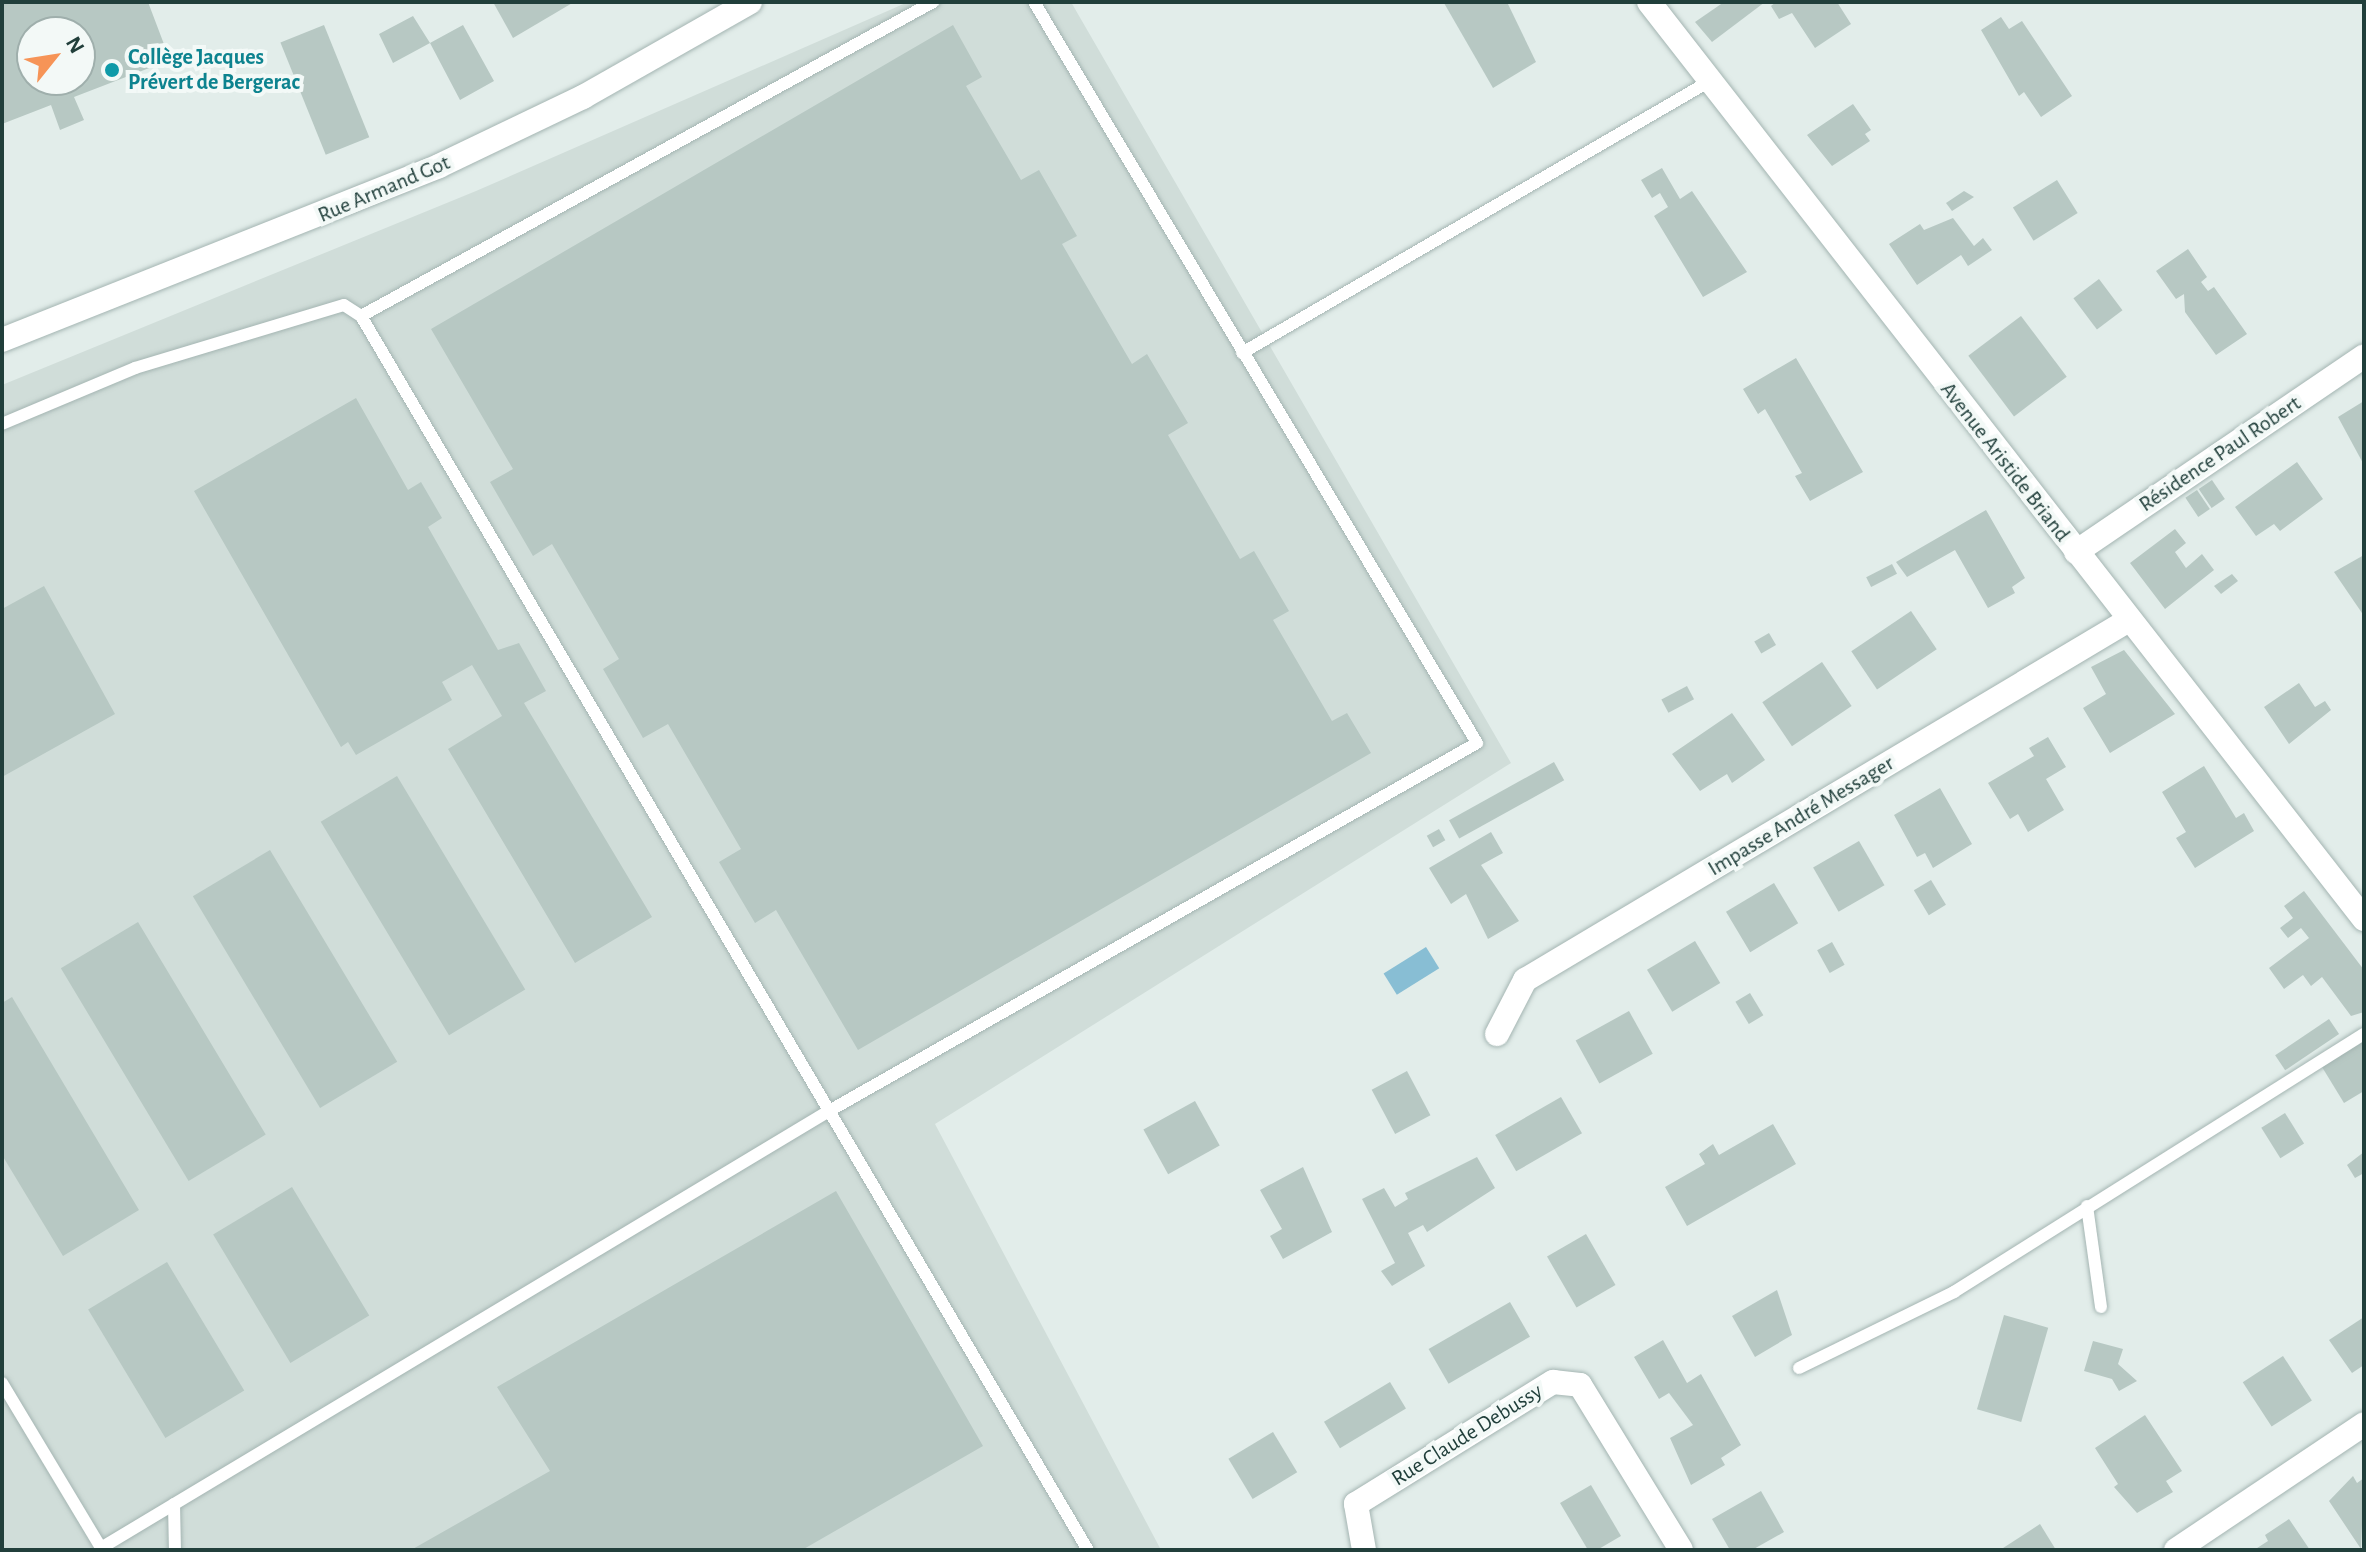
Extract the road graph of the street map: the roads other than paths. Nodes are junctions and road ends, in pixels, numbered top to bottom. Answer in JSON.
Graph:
{"nodes":[{"id":1,"x":750,"y":2,"type":"edge"},
{"id":2,"x":933,"y":2,"type":"edge"},
{"id":3,"x":1034,"y":2,"type":"edge"},
{"id":4,"x":1649,"y":2,"type":"edge"},
{"id":5,"x":1710,"y":81,"type":"junction"},
{"id":6,"x":361,"y":316,"type":"junction"},
{"id":7,"x":2,"y":340,"type":"edge"},
{"id":8,"x":1242,"y":353,"type":"junction"},
{"id":9,"x":2364,"y":356,"type":"edge"},
{"id":10,"x":2,"y":424,"type":"edge"},
{"id":11,"x":2076,"y":552,"type":"junction"},
{"id":12,"x":2129,"y":620,"type":"junction"},
{"id":13,"x":2364,"y":919,"type":"edge"},
{"id":14,"x":1497,"y":1034,"type":"dead end"},
{"id":15,"x":2364,"y":1034,"type":"edge"},
{"id":16,"x":829,"y":1111,"type":"junction"},
{"id":17,"x":2087,"y":1206,"type":"junction"},
{"id":18,"x":2101,"y":1307,"type":"dead end"},
{"id":19,"x":1799,"y":1368,"type":"dead end"},
{"id":20,"x":2,"y":1383,"type":"edge"},
{"id":21,"x":2364,"y":1424,"type":"edge"},
{"id":22,"x":174,"y":1504,"type":"junction"},
{"id":23,"x":175,"y":1550,"type":"edge"},
{"id":24,"x":1088,"y":1550,"type":"edge"},
{"id":25,"x":1364,"y":1550,"type":"edge"},
{"id":26,"x":1681,"y":1550,"type":"edge"},
{"id":27,"x":2176,"y":1550,"type":"edge"}],
"edges":[{"from":1,"to":7,"type":"street","name":"Rue Armand Got"},
{"from":2,"to":6,"type":"lane"},
{"from":3,"to":8,"type":"lane"},
{"from":4,"to":5,"type":"street","name":"Avenue Aristide Briand"},
{"from":5,"to":8,"type":"lane"},
{"from":5,"to":11,"type":"street","name":"Avenue Aristide Briand"},
{"from":6,"to":10,"type":"lane"},
{"from":6,"to":16,"type":"lane"},
{"from":8,"to":16,"type":"lane"},
{"from":9,"to":11,"type":"street","name":"Résidence Paul Robert"},
{"from":11,"to":12,"type":"street","name":"Avenue Aristide Briand"},
{"from":12,"to":13,"type":"street","name":"Avenue Aristide Briand"},
{"from":12,"to":14,"type":"street","name":"Impasse André Messager"},
{"from":15,"to":17,"type":"lane"},
{"from":16,"to":22,"type":"lane"},
{"from":16,"to":24,"type":"lane"},
{"from":17,"to":18,"type":"lane"},
{"from":17,"to":19,"type":"lane"},
{"from":20,"to":22,"type":"lane"},
{"from":21,"to":27,"type":"street"},
{"from":22,"to":23,"type":"lane"},
{"from":25,"to":26,"type":"street","name":"Rue Claude Debussy"}]}
